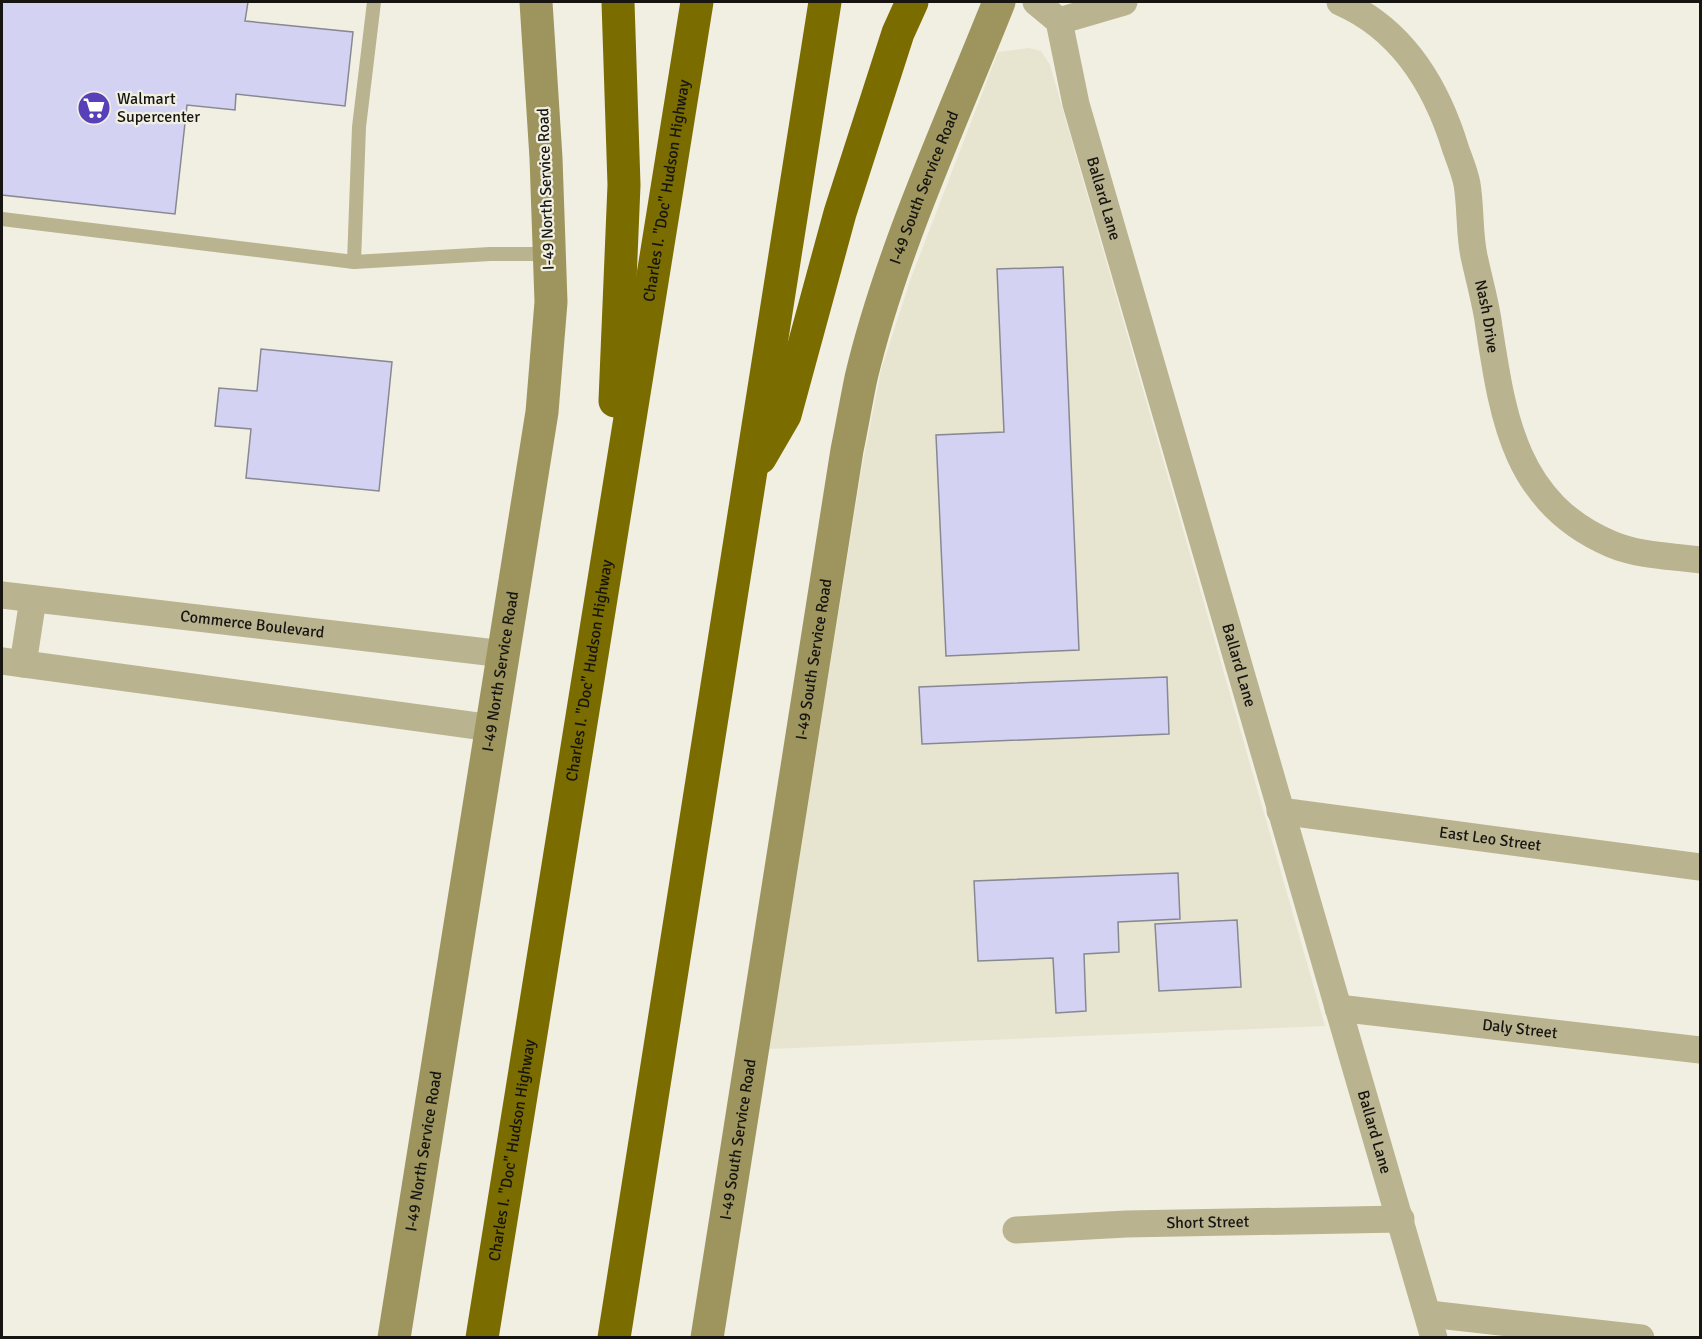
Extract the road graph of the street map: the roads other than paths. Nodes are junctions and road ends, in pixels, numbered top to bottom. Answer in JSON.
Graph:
{"nodes":[{"id":1,"x":374,"y":2,"type":"edge"},
{"id":2,"x":536,"y":2,"type":"edge"},
{"id":3,"x":618,"y":2,"type":"edge"},
{"id":4,"x":697,"y":2,"type":"edge"},
{"id":5,"x":825,"y":2,"type":"edge"},
{"id":6,"x":912,"y":2,"type":"edge"},
{"id":7,"x":999,"y":2,"type":"edge"},
{"id":8,"x":1036,"y":2,"type":"edge"},
{"id":9,"x":1124,"y":2,"type":"edge"},
{"id":10,"x":1340,"y":2,"type":"edge"},
{"id":11,"x":1059,"y":21,"type":"junction"},
{"id":12,"x":2,"y":219,"type":"edge"},
{"id":13,"x":550,"y":254,"type":"junction"},
{"id":14,"x":354,"y":262,"type":"junction"},
{"id":15,"x":751,"y":472,"type":"junction"},
{"id":16,"x":1701,"y":560,"type":"edge"},
{"id":17,"x":2,"y":595,"type":"edge"},
{"id":18,"x":33,"y":598,"type":"junction"},
{"id":19,"x":600,"y":621,"type":"junction"},
{"id":20,"x":504,"y":654,"type":"junction"},
{"id":21,"x":12,"y":663,"type":"edge"},
{"id":22,"x":492,"y":728,"type":"junction"},
{"id":23,"x":1280,"y":811,"type":"junction"},
{"id":24,"x":1701,"y":867,"type":"edge"},
{"id":25,"x":1338,"y":1008,"type":"junction"},
{"id":26,"x":1701,"y":1050,"type":"edge"},
{"id":27,"x":1401,"y":1219,"type":"junction"},
{"id":28,"x":1016,"y":1230,"type":"dead end"},
{"id":29,"x":1431,"y":1326,"type":"edge"},
{"id":30,"x":394,"y":1338,"type":"edge"},
{"id":31,"x":482,"y":1338,"type":"edge"},
{"id":32,"x":614,"y":1338,"type":"edge"},
{"id":33,"x":707,"y":1338,"type":"edge"},
{"id":34,"x":1641,"y":1338,"type":"edge"}],
"edges":[{"from":1,"to":14,"type":"lane"},
{"from":2,"to":13,"type":"street","name":"I-49 North Service Road"},
{"from":3,"to":19,"type":"highway"},
{"from":4,"to":19,"type":"highway","name":"Charles I. \"Doc\" Hudson Highway"},
{"from":5,"to":15,"type":"highway"},
{"from":6,"to":15,"type":"highway"},
{"from":7,"to":33,"type":"street","name":"I-49 South Service Road"},
{"from":8,"to":11,"type":"street"},
{"from":9,"to":11,"type":"street"},
{"from":10,"to":16,"type":"street","name":"Nash Drive"},
{"from":11,"to":23,"type":"street","name":"Ballard Lane"},
{"from":12,"to":14,"type":"lane"},
{"from":13,"to":14,"type":"lane"},
{"from":13,"to":20,"type":"street","name":"I-49 North Service Road"},
{"from":15,"to":32,"type":"highway"},
{"from":17,"to":18,"type":"street","name":"Commerce Boulevard"},
{"from":18,"to":20,"type":"street","name":"Commerce Boulevard"},
{"from":18,"to":21,"type":"street"},
{"from":19,"to":31,"type":"highway","name":"Charles I. \"Doc\" Hudson Highway"},
{"from":20,"to":22,"type":"street","name":"I-49 North Service Road"},
{"from":21,"to":22,"type":"street"},
{"from":22,"to":30,"type":"street","name":"I-49 North Service Road"},
{"from":23,"to":24,"type":"street","name":"East Leo Street"},
{"from":23,"to":25,"type":"street","name":"Ballard Lane"},
{"from":25,"to":26,"type":"street","name":"Daly Street"},
{"from":25,"to":27,"type":"street","name":"Ballard Lane"},
{"from":27,"to":28,"type":"street","name":"Short Street"},
{"from":27,"to":29,"type":"street","name":"Ballard Lane"},
{"from":29,"to":34,"type":"street"}]}
